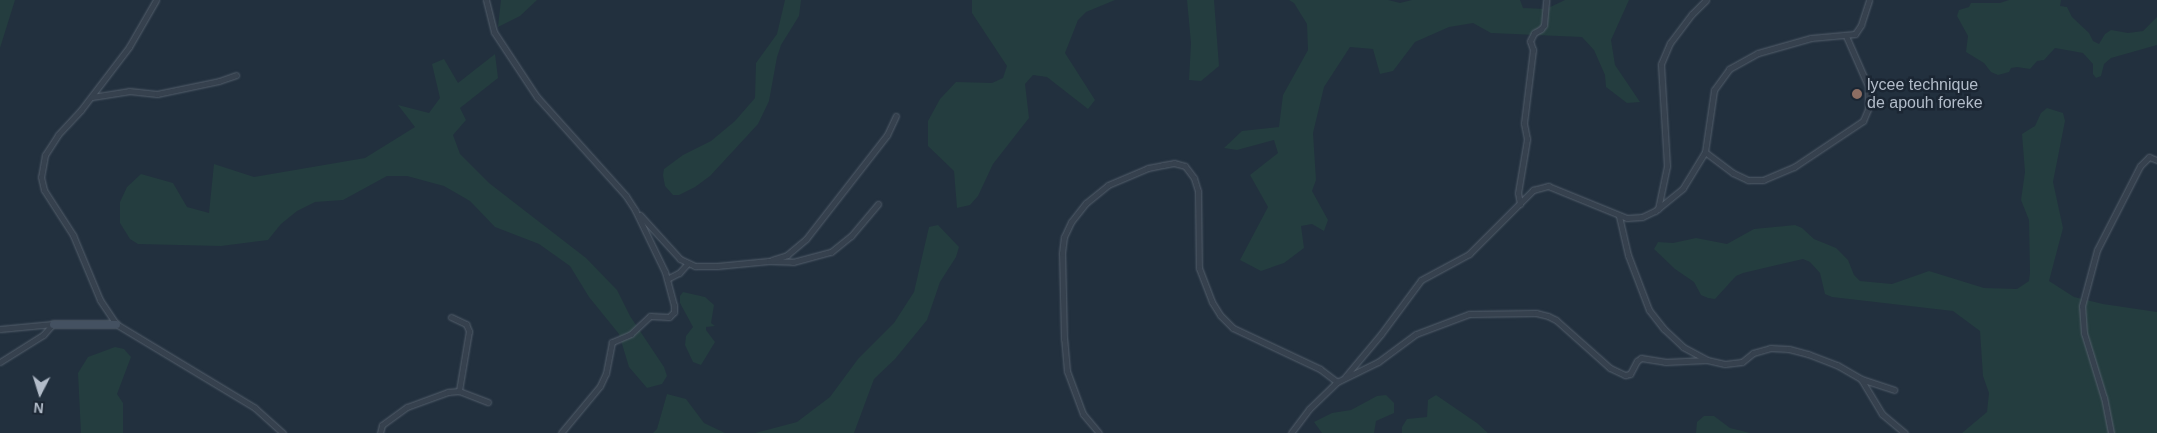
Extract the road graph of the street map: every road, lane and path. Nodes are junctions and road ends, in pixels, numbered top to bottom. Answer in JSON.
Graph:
{"nodes":[{"id":1,"x":156,"y":0,"type":"edge"},
{"id":2,"x":486,"y":0,"type":"edge"},
{"id":3,"x":1546,"y":0,"type":"edge"},
{"id":4,"x":1706,"y":0,"type":"edge"},
{"id":5,"x":1869,"y":0,"type":"edge"},
{"id":6,"x":1846,"y":36,"type":"junction"},
{"id":7,"x":236,"y":75,"type":"dead end"},
{"id":8,"x":91,"y":97,"type":"junction"},
{"id":9,"x":896,"y":116,"type":"dead end"},
{"id":10,"x":1705,"y":152,"type":"junction"},
{"id":11,"x":2157,"y":160,"type":"edge"},
{"id":12,"x":878,"y":204,"type":"dead end"},
{"id":13,"x":1520,"y":204,"type":"junction"},
{"id":14,"x":1658,"y":209,"type":"junction"},
{"id":15,"x":635,"y":210,"type":"junction"},
{"id":16,"x":1619,"y":216,"type":"junction"},
{"id":17,"x":769,"y":261,"type":"junction"},
{"id":18,"x":687,"y":264,"type":"junction"},
{"id":19,"x":667,"y":278,"type":"junction"},
{"id":20,"x":451,"y":317,"type":"dead end"},
{"id":21,"x":53,"y":324,"type":"junction"},
{"id":22,"x":116,"y":324,"type":"junction"},
{"id":23,"x":0,"y":329,"type":"edge"},
{"id":24,"x":1707,"y":360,"type":"junction"},
{"id":25,"x":0,"y":362,"type":"edge"},
{"id":26,"x":1345,"y":378,"type":"junction"},
{"id":27,"x":1861,"y":379,"type":"junction"},
{"id":28,"x":1337,"y":382,"type":"junction"},
{"id":29,"x":459,"y":390,"type":"junction"},
{"id":30,"x":1894,"y":390,"type":"dead end"},
{"id":31,"x":488,"y":402,"type":"dead end"},
{"id":32,"x":283,"y":433,"type":"edge"},
{"id":33,"x":380,"y":433,"type":"edge"},
{"id":34,"x":561,"y":433,"type":"edge"},
{"id":35,"x":1099,"y":433,"type":"edge"},
{"id":36,"x":1291,"y":433,"type":"edge"},
{"id":37,"x":1905,"y":433,"type":"edge"},
{"id":38,"x":2111,"y":433,"type":"edge"}],
"edges":[{"from":1,"to":8,"type":"street"},
{"from":2,"to":15,"type":"street"},
{"from":3,"to":13,"type":"street"},
{"from":4,"to":14,"type":"street"},
{"from":5,"to":6,"type":"street"},
{"from":6,"to":10,"type":"street"},
{"from":6,"to":10,"type":"street"},
{"from":7,"to":8,"type":"street"},
{"from":8,"to":22,"type":"street"},
{"from":9,"to":17,"type":"street"},
{"from":10,"to":14,"type":"street"},
{"from":11,"to":38,"type":"street"},
{"from":12,"to":17,"type":"street"},
{"from":13,"to":16,"type":"street"},
{"from":13,"to":26,"type":"street"},
{"from":14,"to":16,"type":"street"},
{"from":15,"to":18,"type":"street"},
{"from":15,"to":19,"type":"street"},
{"from":16,"to":24,"type":"street"},
{"from":17,"to":18,"type":"street"},
{"from":18,"to":19,"type":"street"},
{"from":19,"to":34,"type":"street"},
{"from":20,"to":29,"type":"street"},
{"from":21,"to":22,"type":"street"},
{"from":21,"to":23,"type":"street"},
{"from":21,"to":25,"type":"street"},
{"from":22,"to":32,"type":"street"},
{"from":24,"to":26,"type":"street"},
{"from":24,"to":27,"type":"street"},
{"from":26,"to":28,"type":"street"},
{"from":27,"to":30,"type":"street"},
{"from":27,"to":37,"type":"street"},
{"from":28,"to":35,"type":"street"},
{"from":28,"to":36,"type":"street"},
{"from":29,"to":31,"type":"street"},
{"from":29,"to":33,"type":"street"}]}
